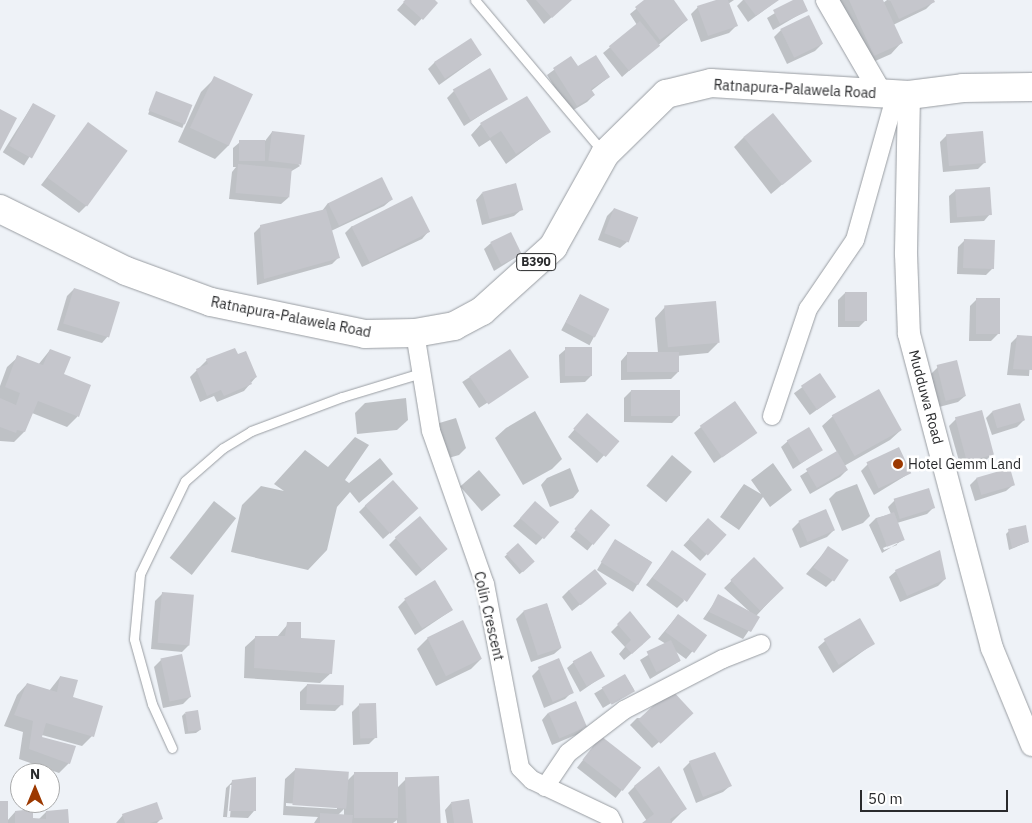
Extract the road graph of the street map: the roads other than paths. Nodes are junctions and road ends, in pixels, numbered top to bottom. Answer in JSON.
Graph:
{"nodes":[{"id":1,"x":475,"y":0,"type":"edge"},
{"id":2,"x":827,"y":0,"type":"edge"},
{"id":3,"x":1032,"y":87,"type":"edge"},
{"id":4,"x":895,"y":94,"type":"junction"},
{"id":5,"x":605,"y":154,"type":"junction"},
{"id":6,"x":0,"y":209,"type":"edge"},
{"id":7,"x":415,"y":333,"type":"junction"},
{"id":8,"x":421,"y":373,"type":"junction"},
{"id":9,"x":772,"y":416,"type":"dead end"},
{"id":10,"x":761,"y":644,"type":"dead end"},
{"id":11,"x":1032,"y":745,"type":"edge"},
{"id":12,"x":172,"y":748,"type":"dead end"},
{"id":13,"x":545,"y":786,"type":"junction"},
{"id":14,"x":613,"y":823,"type":"edge"}],
"edges":[{"from":1,"to":5,"type":"lane"},
{"from":2,"to":4,"type":"street"},
{"from":3,"to":4,"type":"main road","name":"Ratnapura-Palawela Road","number":"B390"},
{"from":4,"to":5,"type":"main road","name":"Ratnapura-Palawela Road","number":"B390"},
{"from":4,"to":9,"type":"street"},
{"from":4,"to":11,"type":"street","name":"Mudduwa Road"},
{"from":5,"to":7,"type":"main road","name":"Ratnapura-Palawela Road","number":"B390"},
{"from":6,"to":7,"type":"main road","name":"Ratnapura-Palawela Road","number":"B390"},
{"from":7,"to":8,"type":"street","name":"Colin Crescent"},
{"from":8,"to":12,"type":"lane"},
{"from":8,"to":13,"type":"street","name":"Colin Crescent"},
{"from":10,"to":13,"type":"street"},
{"from":13,"to":14,"type":"street","name":"Colin Crescent"}]}
